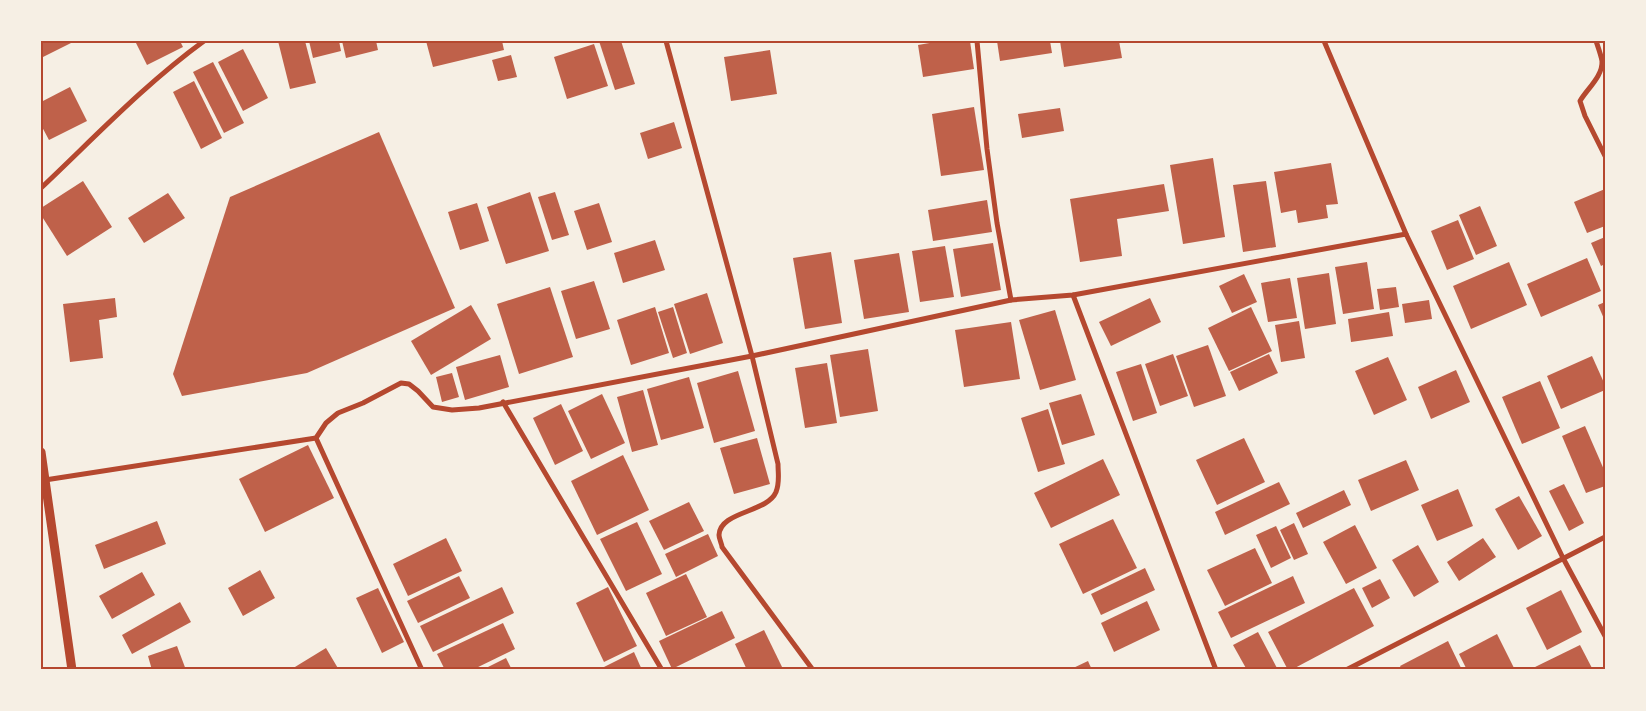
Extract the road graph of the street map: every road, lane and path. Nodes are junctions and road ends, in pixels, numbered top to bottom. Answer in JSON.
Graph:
{"nodes":[{"id":1,"x":204,"y":41,"type":"edge"},
{"id":2,"x":666,"y":41,"type":"edge"},
{"id":3,"x":977,"y":41,"type":"edge"},
{"id":4,"x":1324,"y":41,"type":"edge"},
{"id":5,"x":1596,"y":41,"type":"edge"},
{"id":6,"x":1605,"y":156,"type":"edge"},
{"id":7,"x":41,"y":188,"type":"edge"},
{"id":8,"x":1406,"y":234,"type":"junction"},
{"id":9,"x":1073,"y":295,"type":"junction"},
{"id":10,"x":1011,"y":300,"type":"junction"},
{"id":11,"x":752,"y":356,"type":"junction"},
{"id":12,"x":503,"y":402,"type":"junction"},
{"id":13,"x":316,"y":438,"type":"junction"},
{"id":14,"x":41,"y":452,"type":"edge"},
{"id":15,"x":45,"y":480,"type":"junction"},
{"id":16,"x":1605,"y":537,"type":"edge"},
{"id":17,"x":1563,"y":558,"type":"junction"},
{"id":18,"x":1605,"y":636,"type":"edge"},
{"id":19,"x":72,"y":670,"type":"edge"},
{"id":20,"x":422,"y":670,"type":"edge"},
{"id":21,"x":662,"y":670,"type":"edge"},
{"id":22,"x":813,"y":670,"type":"edge"},
{"id":23,"x":1216,"y":670,"type":"edge"},
{"id":24,"x":1346,"y":670,"type":"edge"}],
"edges":[{"from":1,"to":7,"type":"street"},
{"from":2,"to":11,"type":"street"},
{"from":3,"to":10,"type":"street"},
{"from":4,"to":8,"type":"street"},
{"from":5,"to":6,"type":"street"},
{"from":8,"to":9,"type":"street"},
{"from":8,"to":17,"type":"street"},
{"from":9,"to":10,"type":"street"},
{"from":9,"to":23,"type":"street"},
{"from":10,"to":11,"type":"street"},
{"from":11,"to":12,"type":"street"},
{"from":11,"to":22,"type":"street"},
{"from":12,"to":13,"type":"street"},
{"from":12,"to":21,"type":"street"},
{"from":13,"to":15,"type":"street"},
{"from":13,"to":20,"type":"street"},
{"from":14,"to":15,"type":"street"},
{"from":15,"to":19,"type":"street"},
{"from":16,"to":17,"type":"street"},
{"from":17,"to":18,"type":"street"},
{"from":17,"to":24,"type":"street"}]}
